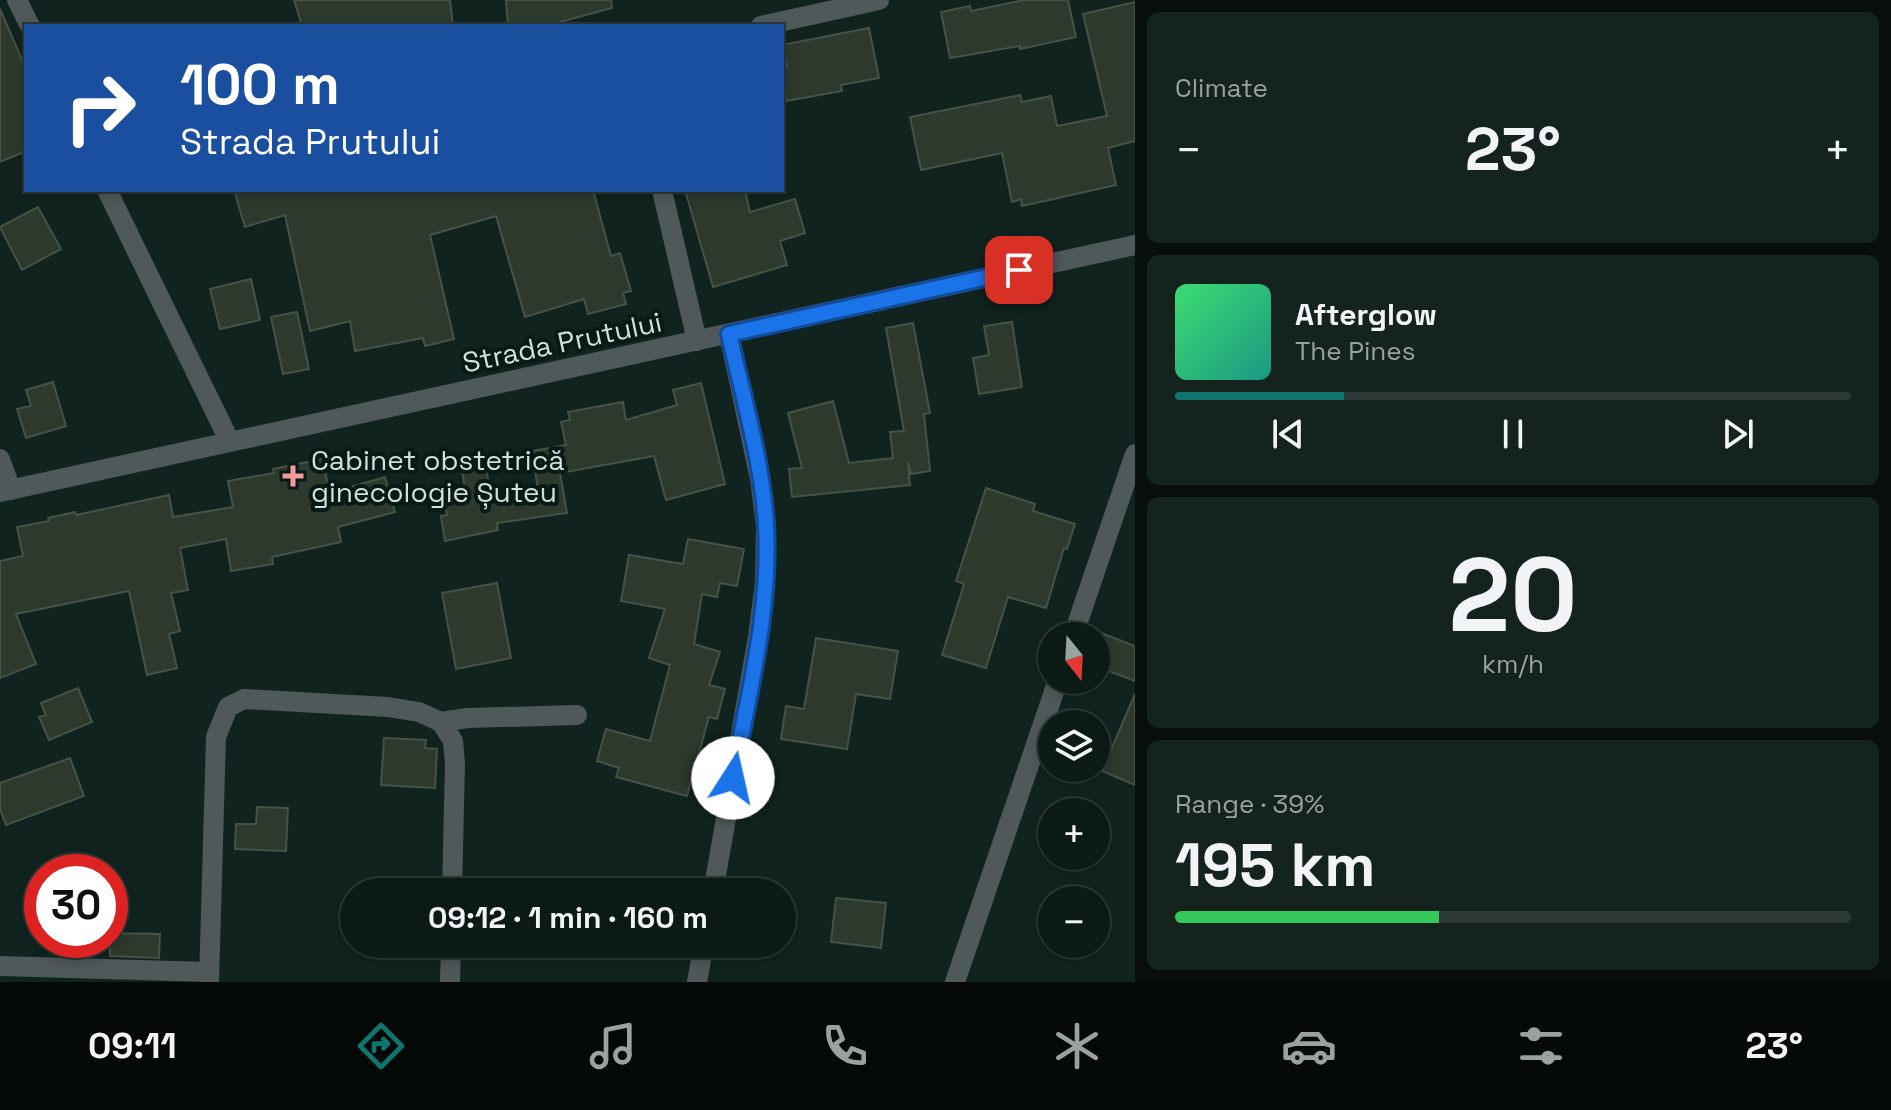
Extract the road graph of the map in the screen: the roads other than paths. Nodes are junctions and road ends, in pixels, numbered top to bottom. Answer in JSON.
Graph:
{"nodes":[{"id":1,"x":17,"y":0,"type":"edge"},
{"id":2,"x":879,"y":0,"type":"edge"},
{"id":3,"x":29,"y":24,"type":"edge"},
{"id":4,"x":770,"y":24,"type":"edge"},
{"id":5,"x":108,"y":192,"type":"edge"},
{"id":6,"x":662,"y":192,"type":"edge"},
{"id":7,"x":1135,"y":245,"type":"edge"},
{"id":8,"x":729,"y":334,"type":"junction"},
{"id":9,"x":697,"y":341,"type":"junction"},
{"id":10,"x":230,"y":442,"type":"junction"},
{"id":11,"x":1135,"y":454,"type":"edge"},
{"id":12,"x":0,"y":459,"type":"edge"},
{"id":13,"x":6,"y":491,"type":"edge"},
{"id":14,"x":1078,"y":622,"type":"edge"},
{"id":15,"x":1053,"y":694,"type":"edge"},
{"id":16,"x":577,"y":715,"type":"dead end"},
{"id":17,"x":441,"y":722,"type":"junction"},
{"id":18,"x":452,"y":878,"type":"edge"},
{"id":19,"x":715,"y":878,"type":"edge"},
{"id":20,"x":451,"y":958,"type":"edge"},
{"id":21,"x":701,"y":958,"type":"edge"},
{"id":22,"x":0,"y":966,"type":"edge"},
{"id":23,"x":209,"y":977,"type":"edge"},
{"id":24,"x":450,"y":982,"type":"edge"},
{"id":25,"x":697,"y":982,"type":"edge"},
{"id":26,"x":955,"y":982,"type":"edge"}],
"edges":[{"from":1,"to":3,"type":"street"},
{"from":2,"to":4,"type":"street"},
{"from":5,"to":10,"type":"street"},
{"from":6,"to":9,"type":"street"},
{"from":7,"to":8,"type":"street","name":"Strada Prutului"},
{"from":8,"to":9,"type":"street","name":"Strada Prutului"},
{"from":8,"to":19,"type":"street"},
{"from":9,"to":10,"type":"street","name":"Strada Prutului"},
{"from":10,"to":13,"type":"street","name":"Strada Prutului"},
{"from":11,"to":14,"type":"street"},
{"from":12,"to":13,"type":"street"},
{"from":15,"to":26,"type":"street"},
{"from":16,"to":17,"type":"street"},
{"from":17,"to":18,"type":"street"},
{"from":17,"to":23,"type":"street"},
{"from":20,"to":24,"type":"street"},
{"from":21,"to":25,"type":"street"},
{"from":22,"to":23,"type":"street"}]}
